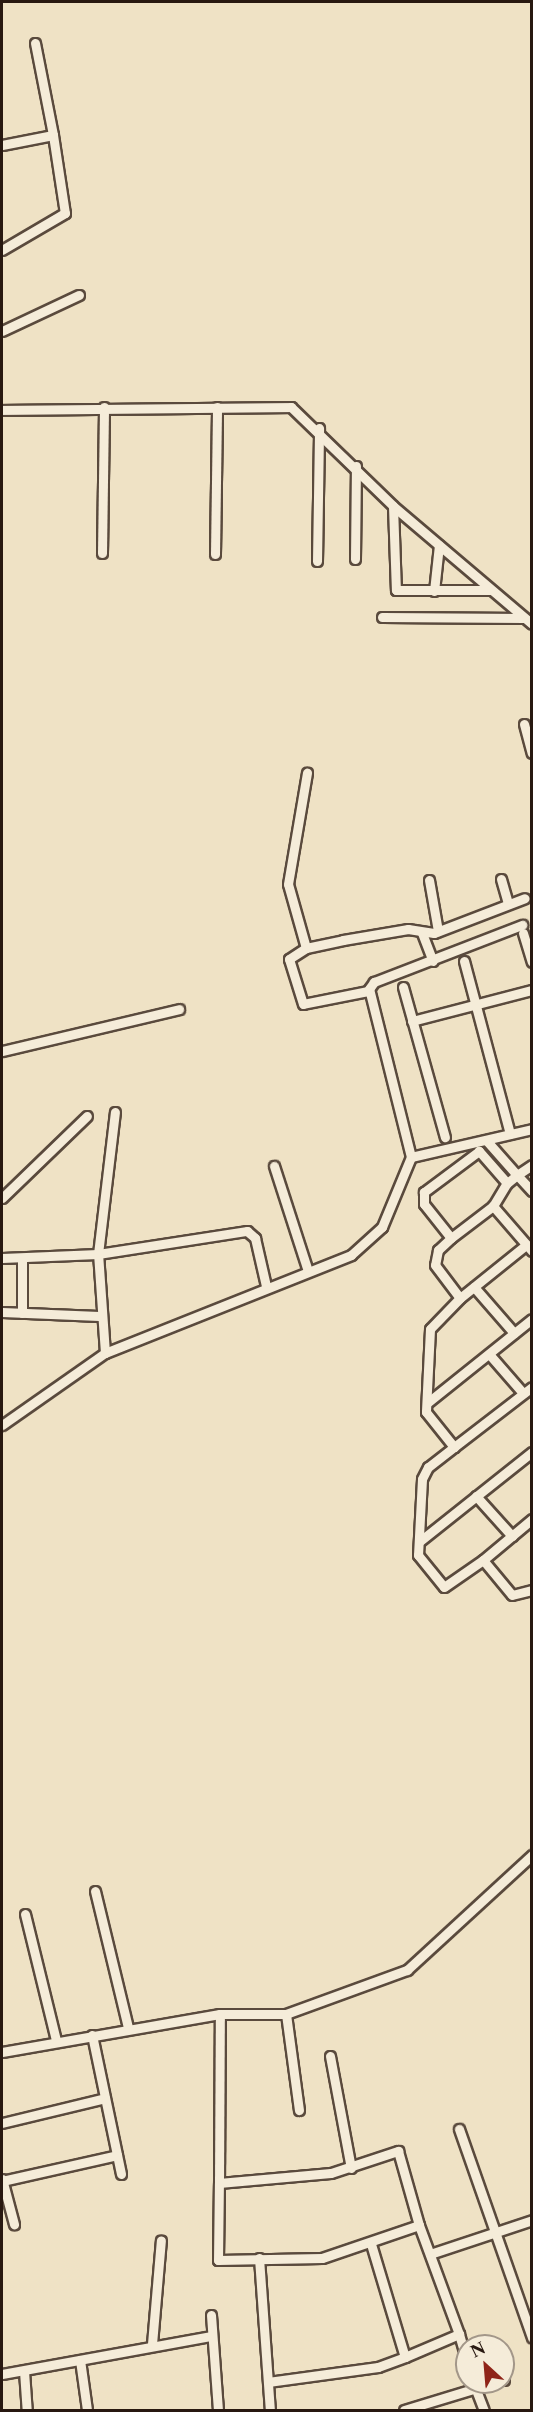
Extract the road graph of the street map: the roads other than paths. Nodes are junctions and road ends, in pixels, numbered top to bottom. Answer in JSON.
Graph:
{"nodes":[{"id":1,"x":35,"y":43,"type":"dead end"},
{"id":2,"x":53,"y":135,"type":"junction"},
{"id":3,"x":2,"y":145,"type":"edge"},
{"id":4,"x":2,"y":250,"type":"edge"},
{"id":5,"x":79,"y":295,"type":"dead end"},
{"id":6,"x":2,"y":331,"type":"edge"},
{"id":7,"x":104,"y":407,"type":"junction"},
{"id":8,"x":217,"y":408,"type":"junction"},
{"id":9,"x":2,"y":410,"type":"edge"},
{"id":10,"x":319,"y":428,"type":"junction"},
{"id":11,"x":356,"y":466,"type":"junction"},
{"id":12,"x":393,"y":506,"type":"junction"},
{"id":13,"x":439,"y":545,"type":"junction"},
{"id":14,"x":102,"y":553,"type":"dead end"},
{"id":15,"x":215,"y":554,"type":"dead end"},
{"id":16,"x":355,"y":559,"type":"dead end"},
{"id":17,"x":317,"y":561,"type":"dead end"},
{"id":18,"x":490,"y":590,"type":"junction"},
{"id":19,"x":434,"y":591,"type":"junction"},
{"id":20,"x":382,"y":616,"type":"dead end"},
{"id":21,"x":528,"y":621,"type":"edge"},
{"id":22,"x":524,"y":724,"type":"dead end"},
{"id":23,"x":531,"y":753,"type":"edge"},
{"id":24,"x":307,"y":773,"type":"dead end"},
{"id":25,"x":501,"y":879,"type":"dead end"},
{"id":26,"x":429,"y":880,"type":"dead end"},
{"id":27,"x":525,"y":898,"type":"dead end"},
{"id":28,"x":508,"y":904,"type":"junction"},
{"id":29,"x":438,"y":931,"type":"junction"},
{"id":30,"x":422,"y":933,"type":"junction"},
{"id":31,"x":306,"y":948,"type":"junction"},
{"id":32,"x":433,"y":961,"type":"junction"},
{"id":33,"x":464,"y":961,"type":"dead end"},
{"id":34,"x":531,"y":962,"type":"edge"},
{"id":35,"x":403,"y":987,"type":"dead end"},
{"id":36,"x":531,"y":990,"type":"edge"},
{"id":37,"x":369,"y":991,"type":"junction"},
{"id":38,"x":476,"y":1005,"type":"junction"},
{"id":39,"x":179,"y":1009,"type":"dead end"},
{"id":40,"x":412,"y":1021,"type":"junction"},
{"id":41,"x":2,"y":1051,"type":"edge"},
{"id":42,"x":115,"y":1112,"type":"dead end"},
{"id":43,"x":87,"y":1116,"type":"dead end"},
{"id":44,"x":530,"y":1133,"type":"edge"},
{"id":45,"x":510,"y":1134,"type":"junction"},
{"id":46,"x":445,"y":1137,"type":"dead end"},
{"id":47,"x":486,"y":1140,"type":"junction"},
{"id":48,"x":411,"y":1157,"type":"junction"},
{"id":49,"x":531,"y":1165,"type":"edge"},
{"id":50,"x":273,"y":1166,"type":"dead end"},
{"id":51,"x":517,"y":1176,"type":"junction"},
{"id":52,"x":507,"y":1183,"type":"junction"},
{"id":53,"x":531,"y":1191,"type":"edge"},
{"id":54,"x":2,"y":1198,"type":"edge"},
{"id":55,"x":493,"y":1206,"type":"junction"},
{"id":56,"x":451,"y":1238,"type":"junction"},
{"id":57,"x":529,"y":1248,"type":"edge"},
{"id":58,"x":98,"y":1254,"type":"junction"},
{"id":59,"x":2,"y":1258,"type":"edge"},
{"id":60,"x":22,"y":1258,"type":"junction"},
{"id":61,"x":308,"y":1271,"type":"junction"},
{"id":62,"x":266,"y":1286,"type":"junction"},
{"id":63,"x":474,"y":1287,"type":"junction"},
{"id":64,"x":460,"y":1298,"type":"junction"},
{"id":65,"x":2,"y":1312,"type":"edge"},
{"id":66,"x":22,"y":1313,"type":"junction"},
{"id":67,"x":99,"y":1316,"type":"junction"},
{"id":68,"x":531,"y":1319,"type":"edge"},
{"id":69,"x":514,"y":1333,"type":"junction"},
{"id":70,"x":105,"y":1353,"type":"junction"},
{"id":71,"x":489,"y":1354,"type":"junction"},
{"id":72,"x":531,"y":1387,"type":"edge"},
{"id":73,"x":523,"y":1394,"type":"junction"},
{"id":74,"x":427,"y":1403,"type":"junction"},
{"id":75,"x":2,"y":1424,"type":"edge"},
{"id":76,"x":454,"y":1447,"type":"junction"},
{"id":77,"x":531,"y":1452,"type":"edge"},
{"id":78,"x":476,"y":1496,"type":"junction"},
{"id":79,"x":531,"y":1519,"type":"edge"},
{"id":80,"x":512,"y":1536,"type":"junction"},
{"id":81,"x":420,"y":1540,"type":"junction"},
{"id":82,"x":483,"y":1560,"type":"junction"},
{"id":83,"x":531,"y":1590,"type":"edge"},
{"id":84,"x":531,"y":1855,"type":"edge"},
{"id":85,"x":95,"y":1891,"type":"dead end"},
{"id":86,"x":25,"y":1914,"type":"dead end"},
{"id":87,"x":220,"y":2014,"type":"junction"},
{"id":88,"x":285,"y":2014,"type":"junction"},
{"id":89,"x":128,"y":2027,"type":"junction"},
{"id":90,"x":92,"y":2035,"type":"junction"},
{"id":91,"x":56,"y":2040,"type":"junction"},
{"id":92,"x":2,"y":2052,"type":"edge"},
{"id":93,"x":330,"y":2055,"type":"dead end"},
{"id":94,"x":105,"y":2098,"type":"junction"},
{"id":95,"x":300,"y":2110,"type":"dead end"},
{"id":96,"x":2,"y":2123,"type":"edge"},
{"id":97,"x":459,"y":2129,"type":"dead end"},
{"id":98,"x":117,"y":2155,"type":"junction"},
{"id":99,"x":351,"y":2168,"type":"junction"},
{"id":100,"x":120,"y":2174,"type":"dead end"},
{"id":101,"x":2,"y":2180,"type":"edge"},
{"id":102,"x":219,"y":2183,"type":"junction"},
{"id":103,"x":531,"y":2220,"type":"edge"},
{"id":104,"x":14,"y":2224,"type":"dead end"},
{"id":105,"x":419,"y":2225,"type":"junction"},
{"id":106,"x":498,"y":2229,"type":"junction"},
{"id":107,"x":161,"y":2240,"type":"dead end"},
{"id":108,"x":371,"y":2244,"type":"junction"},
{"id":109,"x":430,"y":2254,"type":"junction"},
{"id":110,"x":259,"y":2258,"type":"junction"},
{"id":111,"x":211,"y":2315,"type":"dead end"},
{"id":112,"x":459,"y":2334,"type":"edge"},
{"id":113,"x":212,"y":2336,"type":"junction"},
{"id":114,"x":455,"y":2336,"type":"edge"},
{"id":115,"x":531,"y":2338,"type":"edge"},
{"id":116,"x":152,"y":2344,"type":"junction"},
{"id":117,"x":405,"y":2357,"type":"junction"},
{"id":118,"x":80,"y":2360,"type":"junction"},
{"id":119,"x":24,"y":2371,"type":"junction"},
{"id":120,"x":2,"y":2374,"type":"edge"},
{"id":121,"x":268,"y":2382,"type":"junction"},
{"id":122,"x":455,"y":2392,"type":"edge"},
{"id":123,"x":478,"y":2394,"type":"edge"},
{"id":124,"x":27,"y":2410,"type":"edge"},
{"id":125,"x":87,"y":2410,"type":"edge"},
{"id":126,"x":218,"y":2410,"type":"edge"},
{"id":127,"x":270,"y":2410,"type":"edge"},
{"id":128,"x":404,"y":2410,"type":"edge"},
{"id":129,"x":484,"y":2410,"type":"edge"}],
"edges":[{"from":1,"to":2,"type":"street"},
{"from":2,"to":3,"type":"street"},
{"from":2,"to":4,"type":"street"},
{"from":5,"to":6,"type":"street"},
{"from":7,"to":8,"type":"street"},
{"from":7,"to":9,"type":"street"},
{"from":7,"to":14,"type":"street"},
{"from":8,"to":10,"type":"street"},
{"from":8,"to":15,"type":"street"},
{"from":10,"to":11,"type":"street"},
{"from":10,"to":17,"type":"street"},
{"from":11,"to":12,"type":"street"},
{"from":11,"to":16,"type":"street"},
{"from":12,"to":13,"type":"street"},
{"from":12,"to":19,"type":"street"},
{"from":13,"to":18,"type":"street"},
{"from":13,"to":19,"type":"street"},
{"from":18,"to":19,"type":"street"},
{"from":18,"to":21,"type":"street"},
{"from":20,"to":21,"type":"street"},
{"from":22,"to":23,"type":"street"},
{"from":24,"to":31,"type":"street"},
{"from":25,"to":28,"type":"street"},
{"from":26,"to":29,"type":"street"},
{"from":27,"to":28,"type":"street"},
{"from":28,"to":29,"type":"street"},
{"from":29,"to":30,"type":"street"},
{"from":30,"to":31,"type":"street"},
{"from":30,"to":32,"type":"street"},
{"from":31,"to":37,"type":"street"},
{"from":32,"to":34,"type":"street"},
{"from":32,"to":37,"type":"street"},
{"from":33,"to":38,"type":"street"},
{"from":35,"to":40,"type":"street"},
{"from":36,"to":38,"type":"street"},
{"from":37,"to":48,"type":"street"},
{"from":38,"to":40,"type":"street"},
{"from":38,"to":45,"type":"street"},
{"from":39,"to":41,"type":"street"},
{"from":40,"to":46,"type":"street"},
{"from":42,"to":58,"type":"street"},
{"from":43,"to":54,"type":"street"},
{"from":44,"to":45,"type":"street"},
{"from":45,"to":47,"type":"street"},
{"from":47,"to":48,"type":"street"},
{"from":47,"to":51,"type":"street"},
{"from":48,"to":61,"type":"street"},
{"from":49,"to":51,"type":"street"},
{"from":50,"to":61,"type":"street"},
{"from":51,"to":52,"type":"street"},
{"from":51,"to":53,"type":"street"},
{"from":52,"to":55,"type":"street"},
{"from":52,"to":56,"type":"street"},
{"from":55,"to":56,"type":"street"},
{"from":55,"to":57,"type":"street"},
{"from":56,"to":64,"type":"street"},
{"from":57,"to":63,"type":"street"},
{"from":58,"to":60,"type":"street"},
{"from":58,"to":62,"type":"street"},
{"from":58,"to":67,"type":"street"},
{"from":59,"to":60,"type":"street"},
{"from":60,"to":66,"type":"street"},
{"from":61,"to":62,"type":"street"},
{"from":62,"to":70,"type":"street"},
{"from":63,"to":64,"type":"street"},
{"from":63,"to":69,"type":"street"},
{"from":64,"to":74,"type":"street"},
{"from":65,"to":66,"type":"street"},
{"from":66,"to":67,"type":"street"},
{"from":67,"to":70,"type":"street"},
{"from":68,"to":69,"type":"street"},
{"from":69,"to":71,"type":"street"},
{"from":70,"to":75,"type":"street"},
{"from":71,"to":73,"type":"street"},
{"from":71,"to":74,"type":"street"},
{"from":72,"to":73,"type":"street"},
{"from":73,"to":76,"type":"street"},
{"from":74,"to":76,"type":"street"},
{"from":76,"to":81,"type":"street"},
{"from":77,"to":78,"type":"street"},
{"from":78,"to":80,"type":"street"},
{"from":78,"to":81,"type":"street"},
{"from":79,"to":80,"type":"street"},
{"from":80,"to":82,"type":"street"},
{"from":81,"to":82,"type":"street"},
{"from":82,"to":83,"type":"street"},
{"from":84,"to":88,"type":"street"},
{"from":85,"to":89,"type":"street"},
{"from":86,"to":91,"type":"street"},
{"from":87,"to":88,"type":"street"},
{"from":87,"to":89,"type":"street"},
{"from":87,"to":102,"type":"street"},
{"from":88,"to":95,"type":"street"},
{"from":89,"to":90,"type":"street"},
{"from":90,"to":91,"type":"street"},
{"from":90,"to":94,"type":"street"},
{"from":91,"to":92,"type":"street"},
{"from":93,"to":99,"type":"street"},
{"from":94,"to":96,"type":"street"},
{"from":94,"to":98,"type":"street"},
{"from":97,"to":106,"type":"street"},
{"from":98,"to":100,"type":"street"},
{"from":98,"to":101,"type":"street"},
{"from":99,"to":102,"type":"street"},
{"from":99,"to":105,"type":"street"},
{"from":101,"to":104,"type":"street"},
{"from":102,"to":110,"type":"street"},
{"from":103,"to":106,"type":"street"},
{"from":105,"to":108,"type":"street"},
{"from":105,"to":109,"type":"street"},
{"from":106,"to":109,"type":"street"},
{"from":106,"to":115,"type":"street"},
{"from":107,"to":116,"type":"street"},
{"from":108,"to":110,"type":"street"},
{"from":108,"to":117,"type":"street"},
{"from":109,"to":112,"type":"street"},
{"from":110,"to":121,"type":"street"},
{"from":111,"to":113,"type":"street"},
{"from":113,"to":116,"type":"street"},
{"from":113,"to":126,"type":"street"},
{"from":114,"to":117,"type":"street"},
{"from":116,"to":118,"type":"street"},
{"from":117,"to":121,"type":"street"},
{"from":118,"to":119,"type":"street"},
{"from":118,"to":125,"type":"street"},
{"from":119,"to":120,"type":"street"},
{"from":119,"to":124,"type":"street"},
{"from":121,"to":127,"type":"street"},
{"from":122,"to":128,"type":"street"},
{"from":123,"to":129,"type":"street"}]}
